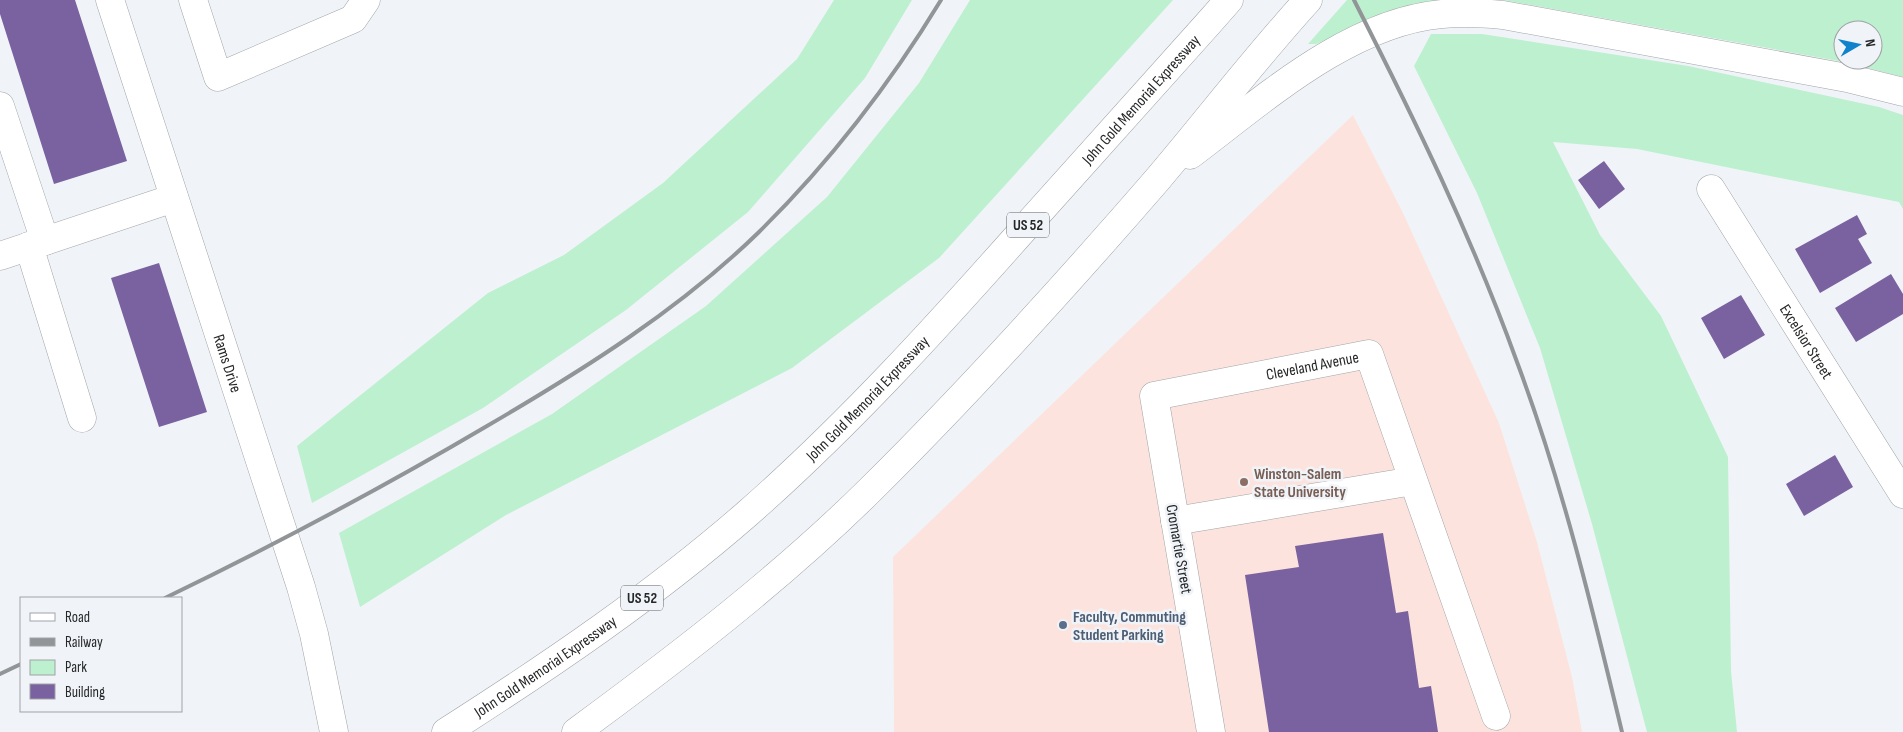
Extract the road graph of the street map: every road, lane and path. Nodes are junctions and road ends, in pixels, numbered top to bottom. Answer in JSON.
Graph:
{"nodes":[{"id":1,"x":110,"y":0,"type":"edge"},
{"id":2,"x":193,"y":0,"type":"edge"},
{"id":3,"x":366,"y":0,"type":"edge"},
{"id":4,"x":1229,"y":0,"type":"edge"},
{"id":5,"x":1308,"y":0,"type":"edge"},
{"id":6,"x":1903,"y":92,"type":"edge"},
{"id":7,"x":0,"y":106,"type":"edge"},
{"id":8,"x":1157,"y":180,"type":"junction"},
{"id":9,"x":1712,"y":189,"type":"dead end"},
{"id":10,"x":174,"y":198,"type":"junction"},
{"id":11,"x":37,"y":244,"type":"junction"},
{"id":12,"x":0,"y":256,"type":"edge"},
{"id":13,"x":1154,"y":396,"type":"joint"},
{"id":14,"x":82,"y":418,"type":"dead end"},
{"id":15,"x":1413,"y":481,"type":"junction"},
{"id":16,"x":1903,"y":494,"type":"edge"},
{"id":17,"x":1175,"y":521,"type":"junction"},
{"id":18,"x":1496,"y":716,"type":"dead end"},
{"id":19,"x":334,"y":727,"type":"edge"},
{"id":20,"x":446,"y":732,"type":"edge"},
{"id":21,"x":576,"y":732,"type":"edge"},
{"id":22,"x":1211,"y":732,"type":"edge"}],
"edges":[{"from":1,"to":10,"type":"main road","name":"Rams Drive"},
{"from":2,"to":3,"type":"main road"},
{"from":4,"to":20,"type":"main road","name":"John Gold Memorial Expressway","number":"US 52"},
{"from":5,"to":8,"type":"main road"},
{"from":6,"to":8,"type":"main road"},
{"from":7,"to":11,"type":"main road"},
{"from":8,"to":21,"type":"main road"},
{"from":9,"to":16,"type":"main road","name":"Excelsior Street"},
{"from":10,"to":11,"type":"main road"},
{"from":10,"to":19,"type":"main road","name":"Rams Drive"},
{"from":11,"to":12,"type":"main road"},
{"from":11,"to":14,"type":"main road"},
{"from":13,"to":15,"type":"main road","name":"Cleveland Avenue"},
{"from":13,"to":17,"type":"main road","name":"Cromartie Street"},
{"from":15,"to":17,"type":"main road"},
{"from":15,"to":18,"type":"main road"},
{"from":17,"to":22,"type":"main road","name":"Cromartie Street"}]}
